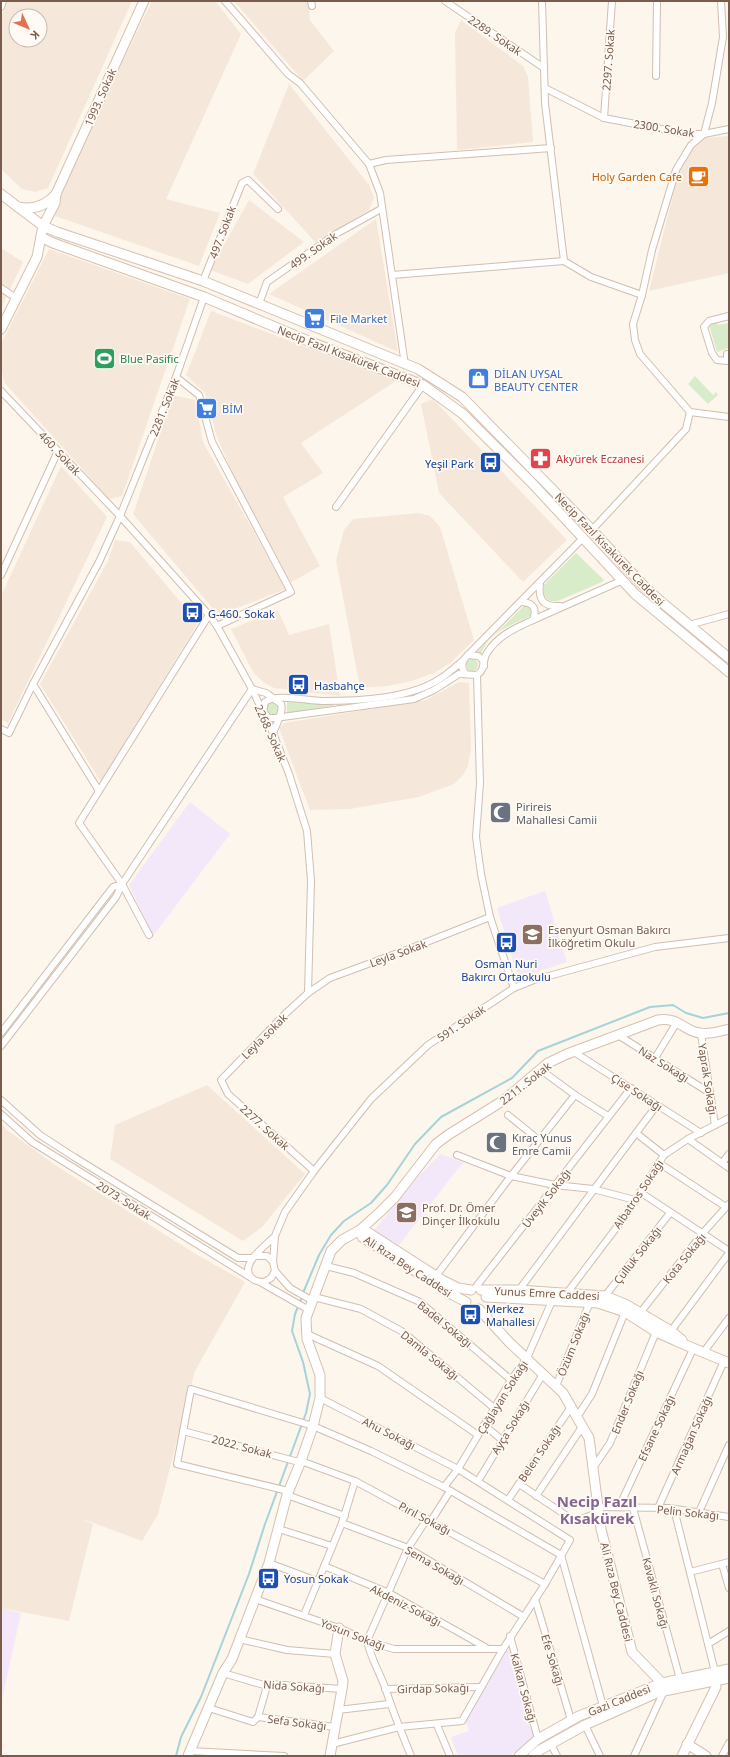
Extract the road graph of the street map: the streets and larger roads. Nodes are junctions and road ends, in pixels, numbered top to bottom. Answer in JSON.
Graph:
{"nodes":[{"id":1,"x":3,"y":1,"type":"edge"},
{"id":2,"x":144,"y":1,"type":"edge"},
{"id":3,"x":225,"y":1,"type":"edge"},
{"id":4,"x":446,"y":1,"type":"edge"},
{"id":5,"x":542,"y":1,"type":"edge"},
{"id":6,"x":612,"y":1,"type":"edge"},
{"id":7,"x":657,"y":1,"type":"edge"},
{"id":8,"x":721,"y":1,"type":"edge"},
{"id":9,"x":1,"y":7,"type":"edge"},
{"id":10,"x":544,"y":68,"type":"junction"},
{"id":11,"x":656,"y":76,"type":"dead end"},
{"id":12,"x":545,"y":88,"type":"junction"},
{"id":13,"x":604,"y":118,"type":"junction"},
{"id":14,"x":729,"y":129,"type":"edge"},
{"id":15,"x":704,"y":134,"type":"junction"},
{"id":16,"x":551,"y":148,"type":"junction"},
{"id":17,"x":369,"y":164,"type":"junction"},
{"id":18,"x":1,"y":194,"type":"edge"},
{"id":19,"x":56,"y":194,"type":"junction"},
{"id":20,"x":17,"y":207,"type":"junction"},
{"id":21,"x":278,"y":209,"type":"dead end"},
{"id":22,"x":381,"y":209,"type":"junction"},
{"id":23,"x":43,"y":226,"type":"junction"},
{"id":24,"x":41,"y":237,"type":"junction"},
{"id":25,"x":564,"y":261,"type":"junction"},
{"id":26,"x":392,"y":275,"type":"junction"},
{"id":27,"x":203,"y":281,"type":"junction"},
{"id":28,"x":1,"y":288,"type":"edge"},
{"id":29,"x":642,"y":295,"type":"junction"},
{"id":30,"x":204,"y":296,"type":"junction"},
{"id":31,"x":16,"y":298,"type":"junction"},
{"id":32,"x":259,"y":304,"type":"junction"},
{"id":33,"x":729,"y":316,"type":"edge"},
{"id":34,"x":1,"y":328,"type":"edge"},
{"id":35,"x":727,"y":354,"type":"dead end"},
{"id":36,"x":406,"y":365,"type":"junction"},
{"id":37,"x":176,"y":376,"type":"junction"},
{"id":38,"x":406,"y":377,"type":"junction"},
{"id":39,"x":423,"y":385,"type":"junction"},
{"id":40,"x":1,"y":391,"type":"edge"},
{"id":41,"x":690,"y":412,"type":"junction"},
{"id":42,"x":729,"y":417,"type":"edge"},
{"id":43,"x":58,"y":450,"type":"junction"},
{"id":44,"x":336,"y":507,"type":"dead end"},
{"id":45,"x":120,"y":516,"type":"junction"},
{"id":46,"x":592,"y":530,"type":"junction"},
{"id":47,"x":583,"y":538,"type":"junction"},
{"id":48,"x":1,"y":575,"type":"edge"},
{"id":49,"x":623,"y":580,"type":"junction"},
{"id":50,"x":540,"y":583,"type":"junction"},
{"id":51,"x":522,"y":602,"type":"junction"},
{"id":52,"x":564,"y":606,"type":"junction"},
{"id":53,"x":729,"y":614,"type":"edge"},
{"id":54,"x":209,"y":616,"type":"junction"},
{"id":55,"x":533,"y":620,"type":"junction"},
{"id":56,"x":689,"y":625,"type":"junction"},
{"id":57,"x":217,"y":626,"type":"junction"},
{"id":58,"x":729,"y":658,"type":"edge"},
{"id":59,"x":464,"y":659,"type":"junction"},
{"id":60,"x":484,"y":667,"type":"junction"},
{"id":61,"x":729,"y":672,"type":"edge"},
{"id":62,"x":466,"y":674,"type":"junction"},
{"id":63,"x":477,"y":675,"type":"junction"},
{"id":64,"x":33,"y":684,"type":"junction"},
{"id":65,"x":252,"y":689,"type":"junction"},
{"id":66,"x":275,"y":698,"type":"junction"},
{"id":67,"x":263,"y":712,"type":"junction"},
{"id":68,"x":278,"y":718,"type":"junction"},
{"id":69,"x":1,"y":729,"type":"edge"},
{"id":70,"x":273,"y":733,"type":"junction"},
{"id":71,"x":99,"y":792,"type":"junction"},
{"id":72,"x":122,"y":884,"type":"junction"},
{"id":73,"x":490,"y":917,"type":"junction"},
{"id":74,"x":149,"y":935,"type":"dead end"},
{"id":75,"x":729,"y":938,"type":"edge"},
{"id":76,"x":514,"y":988,"type":"junction"},
{"id":77,"x":308,"y":993,"type":"junction"},
{"id":78,"x":678,"y":1022,"type":"junction"},
{"id":79,"x":729,"y":1029,"type":"edge"},
{"id":80,"x":1,"y":1033,"type":"edge"},
{"id":81,"x":701,"y":1034,"type":"junction"},
{"id":82,"x":618,"y":1035,"type":"junction"},
{"id":83,"x":1,"y":1046,"type":"edge"},
{"id":84,"x":574,"y":1052,"type":"junction"},
{"id":85,"x":655,"y":1058,"type":"junction"},
{"id":86,"x":541,"y":1070,"type":"junction"},
{"id":87,"x":221,"y":1080,"type":"joint"},
{"id":88,"x":631,"y":1088,"type":"junction"},
{"id":89,"x":710,"y":1093,"type":"junction"},
{"id":90,"x":575,"y":1095,"type":"junction"},
{"id":91,"x":1,"y":1100,"type":"edge"},
{"id":92,"x":657,"y":1105,"type":"junction"},
{"id":93,"x":1,"y":1114,"type":"edge"},
{"id":94,"x":508,"y":1115,"type":"dead end"},
{"id":95,"x":608,"y":1116,"type":"junction"},
{"id":96,"x":729,"y":1118,"type":"edge"},
{"id":97,"x":715,"y":1125,"type":"junction"},
{"id":98,"x":636,"y":1133,"type":"junction"},
{"id":99,"x":701,"y":1133,"type":"junction"},
{"id":100,"x":688,"y":1139,"type":"junction"},
{"id":101,"x":539,"y":1140,"type":"junction"},
{"id":102,"x":729,"y":1154,"type":"edge"},
{"id":103,"x":458,"y":1155,"type":"dead end"},
{"id":104,"x":664,"y":1155,"type":"junction"},
{"id":105,"x":659,"y":1163,"type":"junction"},
{"id":106,"x":722,"y":1163,"type":"junction"},
{"id":107,"x":729,"y":1168,"type":"edge"},
{"id":108,"x":314,"y":1171,"type":"junction"},
{"id":109,"x":511,"y":1176,"type":"junction"},
{"id":110,"x":555,"y":1185,"type":"junction"},
{"id":111,"x":593,"y":1189,"type":"junction"},
{"id":112,"x":640,"y":1192,"type":"junction"},
{"id":113,"x":635,"y":1200,"type":"junction"},
{"id":114,"x":728,"y":1205,"type":"edge"},
{"id":115,"x":670,"y":1213,"type":"junction"},
{"id":116,"x":360,"y":1230,"type":"junction"},
{"id":117,"x":702,"y":1234,"type":"junction"},
{"id":118,"x":275,"y":1236,"type":"junction"},
{"id":119,"x":729,"y":1252,"type":"edge"},
{"id":120,"x":254,"y":1257,"type":"junction"},
{"id":121,"x":273,"y":1262,"type":"junction"},
{"id":122,"x":326,"y":1266,"type":"junction"},
{"id":123,"x":275,"y":1271,"type":"junction"},
{"id":124,"x":436,"y":1276,"type":"junction"},
{"id":125,"x":251,"y":1278,"type":"junction"},
{"id":126,"x":260,"y":1282,"type":"junction"},
{"id":127,"x":519,"y":1290,"type":"junction"},
{"id":128,"x":478,"y":1291,"type":"junction"},
{"id":129,"x":567,"y":1292,"type":"junction"},
{"id":130,"x":605,"y":1296,"type":"junction"},
{"id":131,"x":312,"y":1299,"type":"junction"},
{"id":132,"x":552,"y":1301,"type":"junction"},
{"id":133,"x":466,"y":1302,"type":"junction"},
{"id":134,"x":590,"y":1302,"type":"junction"},
{"id":135,"x":307,"y":1309,"type":"junction"},
{"id":136,"x":479,"y":1309,"type":"junction"},
{"id":137,"x":625,"y":1312,"type":"junction"},
{"id":138,"x":640,"y":1314,"type":"junction"},
{"id":139,"x":729,"y":1318,"type":"edge"},
{"id":140,"x":671,"y":1331,"type":"junction"},
{"id":141,"x":656,"y":1332,"type":"junction"},
{"id":142,"x":307,"y":1334,"type":"junction"},
{"id":143,"x":693,"y":1349,"type":"junction"},
{"id":144,"x":703,"y":1353,"type":"junction"},
{"id":145,"x":527,"y":1358,"type":"junction"},
{"id":146,"x":727,"y":1362,"type":"edge"},
{"id":147,"x":543,"y":1374,"type":"junction"},
{"id":148,"x":511,"y":1380,"type":"junction"},
{"id":149,"x":556,"y":1386,"type":"junction"},
{"id":150,"x":320,"y":1398,"type":"junction"},
{"id":151,"x":571,"y":1407,"type":"junction"},
{"id":152,"x":494,"y":1408,"type":"junction"},
{"id":153,"x":577,"y":1417,"type":"junction"},
{"id":154,"x":484,"y":1425,"type":"junction"},
{"id":155,"x":311,"y":1426,"type":"junction"},
{"id":156,"x":582,"y":1427,"type":"junction"},
{"id":157,"x":183,"y":1431,"type":"junction"},
{"id":158,"x":478,"y":1435,"type":"junction"},
{"id":159,"x":502,"y":1440,"type":"junction"},
{"id":160,"x":729,"y":1444,"type":"edge"},
{"id":161,"x":298,"y":1461,"type":"junction"},
{"id":162,"x":458,"y":1468,"type":"junction"},
{"id":163,"x":593,"y":1468,"type":"junction"},
{"id":164,"x":355,"y":1481,"type":"junction"},
{"id":165,"x":478,"y":1481,"type":"junction"},
{"id":166,"x":519,"y":1484,"type":"junction"},
{"id":167,"x":444,"y":1487,"type":"junction"},
{"id":168,"x":450,"y":1491,"type":"junction"},
{"id":169,"x":286,"y":1492,"type":"junction"},
{"id":170,"x":536,"y":1496,"type":"junction"},
{"id":171,"x":508,"y":1500,"type":"junction"},
{"id":172,"x":619,"y":1507,"type":"junction"},
{"id":173,"x":633,"y":1508,"type":"junction"},
{"id":174,"x":658,"y":1508,"type":"junction"},
{"id":175,"x":674,"y":1509,"type":"junction"},
{"id":176,"x":599,"y":1510,"type":"junction"},
{"id":177,"x":700,"y":1512,"type":"junction"},
{"id":178,"x":345,"y":1516,"type":"junction"},
{"id":179,"x":729,"y":1517,"type":"edge"},
{"id":180,"x":429,"y":1520,"type":"junction"},
{"id":181,"x":342,"y":1523,"type":"junction"},
{"id":182,"x":279,"y":1529,"type":"junction"},
{"id":183,"x":332,"y":1546,"type":"junction"},
{"id":184,"x":408,"y":1548,"type":"junction"},
{"id":185,"x":561,"y":1555,"type":"junction"},
{"id":186,"x":729,"y":1562,"type":"edge"},
{"id":187,"x":269,"y":1564,"type":"junction"},
{"id":188,"x":722,"y":1564,"type":"junction"},
{"id":189,"x":324,"y":1566,"type":"junction"},
{"id":190,"x":690,"y":1572,"type":"junction"},
{"id":191,"x":317,"y":1581,"type":"junction"},
{"id":192,"x":545,"y":1584,"type":"junction"},
{"id":193,"x":729,"y":1588,"type":"edge"},
{"id":194,"x":389,"y":1594,"type":"junction"},
{"id":195,"x":255,"y":1598,"type":"junction"},
{"id":196,"x":535,"y":1599,"type":"junction"},
{"id":197,"x":304,"y":1615,"type":"junction"},
{"id":198,"x":524,"y":1617,"type":"junction"},
{"id":199,"x":339,"y":1628,"type":"junction"},
{"id":200,"x":729,"y":1631,"type":"edge"},
{"id":201,"x":510,"y":1636,"type":"junction"},
{"id":202,"x":239,"y":1639,"type":"junction"},
{"id":203,"x":367,"y":1641,"type":"junction"},
{"id":204,"x":708,"y":1644,"type":"junction"},
{"id":205,"x":486,"y":1648,"type":"junction"},
{"id":206,"x":503,"y":1649,"type":"junction"},
{"id":207,"x":334,"y":1654,"type":"junction"},
{"id":208,"x":729,"y":1668,"type":"edge"},
{"id":209,"x":223,"y":1673,"type":"junction"},
{"id":210,"x":715,"y":1676,"type":"junction"},
{"id":211,"x":680,"y":1678,"type":"junction"},
{"id":212,"x":729,"y":1678,"type":"edge"},
{"id":213,"x":267,"y":1686,"type":"junction"},
{"id":214,"x":481,"y":1687,"type":"junction"},
{"id":215,"x":663,"y":1687,"type":"junction"},
{"id":216,"x":342,"y":1689,"type":"junction"},
{"id":217,"x":385,"y":1689,"type":"junction"},
{"id":218,"x":389,"y":1704,"type":"junction"},
{"id":219,"x":603,"y":1706,"type":"junction"},
{"id":220,"x":209,"y":1708,"type":"junction"},
{"id":221,"x":338,"y":1710,"type":"junction"},
{"id":222,"x":258,"y":1717,"type":"junction"},
{"id":223,"x":571,"y":1720,"type":"junction"},
{"id":224,"x":437,"y":1725,"type":"junction"},
{"id":225,"x":585,"y":1726,"type":"junction"},
{"id":226,"x":335,"y":1727,"type":"junction"},
{"id":227,"x":400,"y":1727,"type":"junction"},
{"id":228,"x":538,"y":1739,"type":"junction"},
{"id":229,"x":729,"y":1743,"type":"edge"},
{"id":230,"x":332,"y":1744,"type":"junction"},
{"id":231,"x":551,"y":1744,"type":"junction"},
{"id":232,"x":687,"y":1744,"type":"junction"},
{"id":233,"x":189,"y":1753,"type":"edge"},
{"id":234,"x":284,"y":1756,"type":"edge"},
{"id":235,"x":330,"y":1756,"type":"edge"},
{"id":236,"x":411,"y":1756,"type":"edge"},
{"id":237,"x":450,"y":1756,"type":"edge"},
{"id":238,"x":518,"y":1756,"type":"edge"},
{"id":239,"x":533,"y":1756,"type":"edge"},
{"id":240,"x":557,"y":1756,"type":"edge"},
{"id":241,"x":600,"y":1756,"type":"edge"},
{"id":242,"x":634,"y":1756,"type":"edge"},
{"id":243,"x":682,"y":1756,"type":"edge"},
{"id":244,"x":706,"y":1756,"type":"edge"},
{"id":245,"x":722,"y":1756,"type":"edge"}],
"edges":[{"from":1,"to":9,"type":"street"},
{"from":2,"to":19,"type":"street","name":"1993. Sokak"},
{"from":3,"to":17,"type":"street"},
{"from":4,"to":10,"type":"street","name":"2289. Sokak"},
{"from":5,"to":10,"type":"street"},
{"from":6,"to":13,"type":"street","name":"2297. Sokak"},
{"from":7,"to":11,"type":"street"},
{"from":8,"to":15,"type":"street","name":"2300. Sokak"},
{"from":10,"to":12,"type":"street"},
{"from":12,"to":13,"type":"street","name":"2300. Sokak"},
{"from":12,"to":16,"type":"street"},
{"from":13,"to":15,"type":"street","name":"2300. Sokak"},
{"from":14,"to":15,"type":"street"},
{"from":15,"to":29,"type":"street"},
{"from":16,"to":17,"type":"street"},
{"from":16,"to":25,"type":"street"},
{"from":17,"to":22,"type":"street"},
{"from":18,"to":20,"type":"street","name":"Necip Fazıl Kısakürek Caddesi"},
{"from":19,"to":20,"type":"street"},
{"from":19,"to":23,"type":"street","name":"1993. Sokak"},
{"from":20,"to":23,"type":"street","name":"Necip Fazıl Kısakürek Caddesi"},
{"from":21,"to":27,"type":"street","name":"497. Sokak"},
{"from":22,"to":26,"type":"street"},
{"from":22,"to":32,"type":"street","name":"499. Sokak"},
{"from":23,"to":24,"type":"street"},
{"from":23,"to":27,"type":"street","name":"Necip Fazıl Kısakürek Caddesi"},
{"from":24,"to":30,"type":"street","name":"Necip Fazıl Kısakürek Caddesi"},
{"from":24,"to":31,"type":"street"},
{"from":25,"to":26,"type":"street"},
{"from":25,"to":29,"type":"street"},
{"from":26,"to":36,"type":"street"},
{"from":27,"to":30,"type":"street"},
{"from":27,"to":32,"type":"street","name":"Necip Fazıl Kısakürek Caddesi"},
{"from":28,"to":31,"type":"street"},
{"from":29,"to":41,"type":"street"},
{"from":30,"to":37,"type":"street","name":"2281. Sokak"},
{"from":30,"to":38,"type":"street","name":"Necip Fazıl Kısakürek Caddesi"},
{"from":31,"to":34,"type":"street"},
{"from":32,"to":36,"type":"street","name":"Necip Fazıl Kısakürek Caddesi"},
{"from":33,"to":35,"type":"street"},
{"from":36,"to":38,"type":"street"},
{"from":36,"to":46,"type":"street","name":"Necip Fazıl Kısakürek Caddesi"},
{"from":37,"to":45,"type":"street","name":"2281. Sokak"},
{"from":37,"to":57,"type":"street"},
{"from":38,"to":39,"type":"street","name":"Necip Fazıl Kısakürek Caddesi"},
{"from":39,"to":44,"type":"street"},
{"from":39,"to":47,"type":"street","name":"Necip Fazıl Kısakürek Caddesi"},
{"from":40,"to":43,"type":"street","name":"460. Sokak"},
{"from":41,"to":42,"type":"street"},
{"from":41,"to":46,"type":"street"},
{"from":43,"to":45,"type":"street","name":"460. Sokak"},
{"from":43,"to":48,"type":"street"},
{"from":45,"to":54,"type":"street","name":"2268. Sokak"},
{"from":45,"to":64,"type":"street","name":"2281. Sokak"},
{"from":46,"to":47,"type":"street"},
{"from":46,"to":56,"type":"street","name":"Necip Fazıl Kısakürek Caddesi"},
{"from":47,"to":49,"type":"street","name":"Necip Fazıl Kısakürek Caddesi"},
{"from":47,"to":50,"type":"street"},
{"from":49,"to":52,"type":"street"},
{"from":49,"to":61,"type":"street","name":"Necip Fazıl Kısakürek Caddesi"},
{"from":50,"to":51,"type":"street"},
{"from":50,"to":52,"type":"street"},
{"from":51,"to":55,"type":"street"},
{"from":51,"to":59,"type":"street"},
{"from":52,"to":55,"type":"street"},
{"from":53,"to":56,"type":"street"},
{"from":54,"to":57,"type":"street","name":"2268. Sokak"},
{"from":54,"to":71,"type":"street"},
{"from":55,"to":60,"type":"street"},
{"from":56,"to":58,"type":"street","name":"Necip Fazıl Kısakürek Caddesi"},
{"from":57,"to":65,"type":"street","name":"2268. Sokak"},
{"from":59,"to":60,"type":"street"},
{"from":59,"to":62,"type":"street"},
{"from":59,"to":66,"type":"street"},
{"from":60,"to":63,"type":"street"},
{"from":62,"to":63,"type":"street"},
{"from":62,"to":68,"type":"street"},
{"from":63,"to":73,"type":"street"},
{"from":64,"to":69,"type":"street","name":"2281. Sokak"},
{"from":64,"to":71,"type":"street"},
{"from":65,"to":66,"type":"street"},
{"from":65,"to":67,"type":"street","name":"2268. Sokak"},
{"from":65,"to":72,"type":"street"},
{"from":66,"to":67,"type":"street"},
{"from":66,"to":68,"type":"street"},
{"from":67,"to":68,"type":"street"},
{"from":67,"to":70,"type":"street","name":"2268. Sokak"},
{"from":68,"to":70,"type":"street"},
{"from":70,"to":77,"type":"street","name":"2268. Sokak"},
{"from":71,"to":72,"type":"street"},
{"from":72,"to":74,"type":"street"},
{"from":72,"to":80,"type":"street"},
{"from":72,"to":83,"type":"street"},
{"from":73,"to":76,"type":"street"},
{"from":73,"to":77,"type":"street","name":"Leyla Sokak"},
{"from":75,"to":76,"type":"street","name":"591. Sokak"},
{"from":76,"to":108,"type":"street","name":"591. Sokak"},
{"from":77,"to":87,"type":"street","name":"Leyla sokak"},
{"from":78,"to":81,"type":"street","name":"2211. Sokak"},
{"from":78,"to":82,"type":"street","name":"2211. Sokak"},
{"from":78,"to":85,"type":"street"},
{"from":79,"to":81,"type":"street"},
{"from":81,"to":89,"type":"street","name":"Yaprak Sokağı"},
{"from":82,"to":84,"type":"street","name":"2211. Sokak"},
{"from":82,"to":85,"type":"street","name":"Naz Sokağı"},
{"from":84,"to":86,"type":"street","name":"2211. Sokak"},
{"from":84,"to":88,"type":"street","name":"Çise Sokağı"},
{"from":85,"to":89,"type":"street","name":"Naz Sokağı"},
{"from":86,"to":90,"type":"street"},
{"from":86,"to":116,"type":"street","name":"2211. Sokak"},
{"from":87,"to":108,"type":"street","name":"2277. Sokak"},
{"from":88,"to":92,"type":"street","name":"Çise Sokağı"},
{"from":88,"to":95,"type":"street","name":"Üveyik Sokağı"},
{"from":89,"to":97,"type":"street","name":"Yaprak Sokağı"},
{"from":90,"to":95,"type":"street"},
{"from":90,"to":101,"type":"street"},
{"from":91,"to":120,"type":"street","name":"2073. Sokak"},
{"from":92,"to":98,"type":"street"},
{"from":92,"to":99,"type":"street","name":"Çise Sokağı"},
{"from":93,"to":125,"type":"street","name":"2073. Sokak"},
{"from":94,"to":101,"type":"street"},
{"from":95,"to":110,"type":"street","name":"Üveyik Sokağı"},
{"from":96,"to":97,"type":"street","name":"Albatros Sokağı"},
{"from":97,"to":99,"type":"street","name":"Albatros Sokağı"},
{"from":98,"to":104,"type":"street"},
{"from":98,"to":111,"type":"street"},
{"from":99,"to":100,"type":"street","name":"Albatros Sokağı"},
{"from":100,"to":104,"type":"street","name":"Albatros Sokağı"},
{"from":100,"to":106,"type":"street"},
{"from":101,"to":109,"type":"street"},
{"from":102,"to":106,"type":"street"},
{"from":103,"to":109,"type":"street"},
{"from":104,"to":105,"type":"street","name":"Albatros Sokağı"},
{"from":105,"to":112,"type":"street","name":"Albatros Sokağı"},
{"from":105,"to":114,"type":"street"},
{"from":106,"to":107,"type":"street"},
{"from":108,"to":118,"type":"street","name":"591. Sokak"},
{"from":109,"to":110,"type":"street"},
{"from":109,"to":124,"type":"street"},
{"from":110,"to":111,"type":"street"},
{"from":110,"to":128,"type":"street","name":"Üveyik Sokağı"},
{"from":111,"to":113,"type":"street"},
{"from":111,"to":127,"type":"street"},
{"from":112,"to":113,"type":"street","name":"Albatros Sokağı"},
{"from":112,"to":115,"type":"street"},
{"from":113,"to":129,"type":"street","name":"Albatros Sokağı"},
{"from":114,"to":117,"type":"street","name":"Kota Sokağı"},
{"from":115,"to":117,"type":"street"},
{"from":115,"to":130,"type":"street","name":"Çulluk Sokağı"},
{"from":116,"to":122,"type":"street","name":"2211. Sokak"},
{"from":116,"to":124,"type":"street","name":"Ali Rıza Bey Caddesi"},
{"from":116,"to":133,"type":"street","name":"Ali Rıza Bey Caddesi"},
{"from":117,"to":119,"type":"street"},
{"from":117,"to":138,"type":"street","name":"Kota Sokağı"},
{"from":118,"to":120,"type":"street"},
{"from":118,"to":121,"type":"street"},
{"from":119,"to":140,"type":"street"},
{"from":120,"to":121,"type":"street"},
{"from":120,"to":125,"type":"street"},
{"from":121,"to":123,"type":"street"},
{"from":122,"to":131,"type":"street","name":"2211. Sokak"},
{"from":122,"to":148,"type":"street","name":"Badel Sokağı"},
{"from":123,"to":126,"type":"street"},
{"from":123,"to":131,"type":"street"},
{"from":124,"to":128,"type":"street","name":"Ali Rıza Bey Caddesi"},
{"from":125,"to":126,"type":"street"},
{"from":126,"to":135,"type":"street"},
{"from":127,"to":128,"type":"street","name":"Yunus Emre Caddesi"},
{"from":127,"to":129,"type":"street","name":"Yunus Emre Caddesi"},
{"from":128,"to":132,"type":"street","name":"Yunus Emre Caddesi"},
{"from":128,"to":133,"type":"street"},
{"from":128,"to":136,"type":"street"},
{"from":129,"to":130,"type":"street","name":"Yunus Emre Caddesi"},
{"from":130,"to":138,"type":"street","name":"Yunus Emre Caddesi"},
{"from":131,"to":135,"type":"street","name":"2211. Sokak"},
{"from":131,"to":152,"type":"street","name":"Damla Sokağı"},
{"from":132,"to":134,"type":"street","name":"Yunus Emre Caddesi"},
{"from":132,"to":145,"type":"street","name":"Çağlayan Sokağı"},
{"from":133,"to":136,"type":"street"},
{"from":134,"to":137,"type":"street","name":"Yunus Emre Caddesi"},
{"from":134,"to":149,"type":"street","name":"Özüm Sokağı"},
{"from":135,"to":142,"type":"street"},
{"from":136,"to":145,"type":"street","name":"Ali Rıza Bey Caddesi"},
{"from":137,"to":141,"type":"street","name":"Yunus Emre Caddesi"},
{"from":137,"to":153,"type":"street"},
{"from":138,"to":140,"type":"street","name":"Yunus Emre Caddesi"},
{"from":139,"to":144,"type":"street"},
{"from":140,"to":143,"type":"street","name":"Yunus Emre Caddesi"},
{"from":141,"to":143,"type":"street","name":"Yunus Emre Caddesi"},
{"from":141,"to":163,"type":"street","name":"Ender Sokağı"},
{"from":142,"to":150,"type":"street"},
{"from":142,"to":158,"type":"street"},
{"from":143,"to":144,"type":"street"},
{"from":143,"to":172,"type":"street","name":"Efsane Sokağı"},
{"from":144,"to":146,"type":"street"},
{"from":145,"to":147,"type":"street","name":"Ali Rıza Bey Caddesi"},
{"from":145,"to":148,"type":"street","name":"Çağlayan Sokağı"},
{"from":146,"to":174,"type":"street","name":"Armağan Sokağı"},
{"from":147,"to":149,"type":"street","name":"Ali Rıza Bey Caddesi"},
{"from":147,"to":159,"type":"street","name":"Ayça Sokağı"},
{"from":148,"to":152,"type":"street","name":"Çağlayan Sokağı"},
{"from":149,"to":151,"type":"street","name":"Ali Rıza Bey Caddesi"},
{"from":150,"to":155,"type":"street"},
{"from":150,"to":162,"type":"street","name":"Ahu Sokağı"},
{"from":151,"to":153,"type":"street","name":"Ali Rıza Bey Caddesi"},
{"from":151,"to":166,"type":"street","name":"Belen Sokağı"},
{"from":152,"to":154,"type":"street","name":"Çağlayan Sokağı"},
{"from":153,"to":156,"type":"street","name":"Ali Rıza Bey Caddesi"},
{"from":154,"to":158,"type":"street","name":"Çağlayan Sokağı"},
{"from":154,"to":159,"type":"street"},
{"from":155,"to":157,"type":"street"},
{"from":155,"to":161,"type":"street"},
{"from":155,"to":167,"type":"street"},
{"from":156,"to":163,"type":"street","name":"Ali Rıza Bey Caddesi"},
{"from":156,"to":170,"type":"street"},
{"from":157,"to":161,"type":"street","name":"2022. Sokak"},
{"from":157,"to":169,"type":"street"},
{"from":158,"to":162,"type":"street","name":"Çağlayan Sokağı"},
{"from":159,"to":165,"type":"street","name":"Ayça Sokağı"},
{"from":160,"to":177,"type":"street"},
{"from":161,"to":164,"type":"street","name":"Pırıl Sokağı"},
{"from":161,"to":169,"type":"street"},
{"from":162,"to":165,"type":"street","name":"Ahu Sokağı"},
{"from":162,"to":167,"type":"street","name":"Çağlayan Sokağı"},
{"from":163,"to":176,"type":"street","name":"Ali Rıza Bey Caddesi"},
{"from":164,"to":178,"type":"street"},
{"from":164,"to":180,"type":"street","name":"Pırıl Sokağı"},
{"from":165,"to":171,"type":"street","name":"Ahu Sokağı"},
{"from":166,"to":170,"type":"street"},
{"from":166,"to":171,"type":"street","name":"Belen Sokağı"},
{"from":167,"to":168,"type":"street"},
{"from":168,"to":180,"type":"street"},
{"from":168,"to":185,"type":"street"},
{"from":169,"to":178,"type":"street"},
{"from":169,"to":182,"type":"street"},
{"from":170,"to":176,"type":"street"},
{"from":171,"to":185,"type":"street","name":"Ahu Sokağı"},
{"from":172,"to":173,"type":"street","name":"Pelin Sokağı"},
{"from":172,"to":176,"type":"street","name":"Pelin Sokağı"},
{"from":173,"to":174,"type":"street","name":"Pelin Sokağı"},
{"from":173,"to":211,"type":"street","name":"Kavaklı Sokağı"},
{"from":174,"to":175,"type":"street","name":"Pelin Sokağı"},
{"from":175,"to":177,"type":"street","name":"Pelin Sokağı"},
{"from":175,"to":190,"type":"street"},
{"from":176,"to":215,"type":"street","name":"Ali Rıza Bey Caddesi"},
{"from":177,"to":179,"type":"street","name":"Pelin Sokağı"},
{"from":178,"to":181,"type":"street"},
{"from":180,"to":184,"type":"street"},
{"from":180,"to":192,"type":"street","name":"Pırıl Sokağı"},
{"from":181,"to":183,"type":"street"},
{"from":181,"to":184,"type":"street","name":"Sema Sokağı"},
{"from":182,"to":183,"type":"street"},
{"from":182,"to":187,"type":"street"},
{"from":183,"to":189,"type":"street"},
{"from":184,"to":194,"type":"street"},
{"from":184,"to":198,"type":"street","name":"Sema Sokağı"},
{"from":185,"to":192,"type":"street"},
{"from":185,"to":219,"type":"street"},
{"from":186,"to":188,"type":"street"},
{"from":187,"to":191,"type":"street"},
{"from":187,"to":195,"type":"street"},
{"from":188,"to":190,"type":"street"},
{"from":188,"to":193,"type":"street"},
{"from":189,"to":191,"type":"street"},
{"from":189,"to":194,"type":"street","name":"Akdeniz Sokağı"},
{"from":190,"to":204,"type":"street"},
{"from":191,"to":197,"type":"street"},
{"from":192,"to":196,"type":"street"},
{"from":194,"to":203,"type":"street"},
{"from":194,"to":205,"type":"street","name":"Akdeniz Sokağı"},
{"from":195,"to":197,"type":"street","name":"Yosun Sokağı"},
{"from":195,"to":202,"type":"street"},
{"from":196,"to":198,"type":"street"},
{"from":196,"to":223,"type":"street","name":"Efe Sokağı"},
{"from":197,"to":199,"type":"street","name":"Yosun Sokağı"},
{"from":198,"to":201,"type":"street"},
{"from":199,"to":203,"type":"street","name":"Yosun Sokağı"},
{"from":199,"to":207,"type":"street"},
{"from":200,"to":204,"type":"street"},
{"from":201,"to":206,"type":"street"},
{"from":201,"to":228,"type":"street","name":"Kalkan Sokağı"},
{"from":202,"to":207,"type":"street"},
{"from":202,"to":209,"type":"street"},
{"from":203,"to":205,"type":"street","name":"Yosun Sokağı"},
{"from":203,"to":217,"type":"street"},
{"from":204,"to":210,"type":"street"},
{"from":205,"to":206,"type":"street","name":"Yosun Sokağı"},
{"from":206,"to":214,"type":"street"},
{"from":207,"to":216,"type":"street"},
{"from":208,"to":210,"type":"street","name":"Gazi Caddesi"},
{"from":209,"to":213,"type":"street","name":"Nida Sokağı"},
{"from":209,"to":220,"type":"street"},
{"from":210,"to":211,"type":"street","name":"Gazi Caddesi"},
{"from":210,"to":212,"type":"street","name":"Gazi Caddesi"},
{"from":210,"to":215,"type":"street","name":"Gazi Caddesi"},
{"from":210,"to":232,"type":"street"},
{"from":211,"to":215,"type":"street","name":"Gazi Caddesi"},
{"from":213,"to":216,"type":"street","name":"Nida Sokağı"},
{"from":213,"to":222,"type":"street"},
{"from":214,"to":217,"type":"street","name":"Girdap Sokağı"},
{"from":214,"to":224,"type":"street"},
{"from":215,"to":219,"type":"street","name":"Gazi Caddesi"},
{"from":215,"to":225,"type":"street","name":"Gazi Caddesi"},
{"from":215,"to":242,"type":"street"},
{"from":216,"to":221,"type":"street"},
{"from":217,"to":218,"type":"street"},
{"from":218,"to":221,"type":"street"},
{"from":218,"to":227,"type":"street"},
{"from":219,"to":223,"type":"street","name":"Gazi Caddesi"},
{"from":220,"to":222,"type":"street","name":"Sefa Sokağı"},
{"from":220,"to":233,"type":"street"},
{"from":221,"to":226,"type":"street"},
{"from":222,"to":226,"type":"street","name":"Sefa Sokağı"},
{"from":223,"to":228,"type":"street","name":"Gazi Caddesi"},
{"from":224,"to":227,"type":"street"},
{"from":224,"to":237,"type":"street"},
{"from":225,"to":231,"type":"street","name":"Gazi Caddesi"},
{"from":225,"to":241,"type":"street"},
{"from":226,"to":230,"type":"street"},
{"from":227,"to":230,"type":"street"},
{"from":227,"to":236,"type":"street"},
{"from":228,"to":238,"type":"street","name":"Gazi Caddesi"},
{"from":229,"to":245,"type":"street"},
{"from":230,"to":235,"type":"street"},
{"from":231,"to":239,"type":"street","name":"Gazi Caddesi"},
{"from":231,"to":240,"type":"street"},
{"from":232,"to":243,"type":"street"},
{"from":232,"to":244,"type":"street"},
{"from":233,"to":234,"type":"street"}]}
